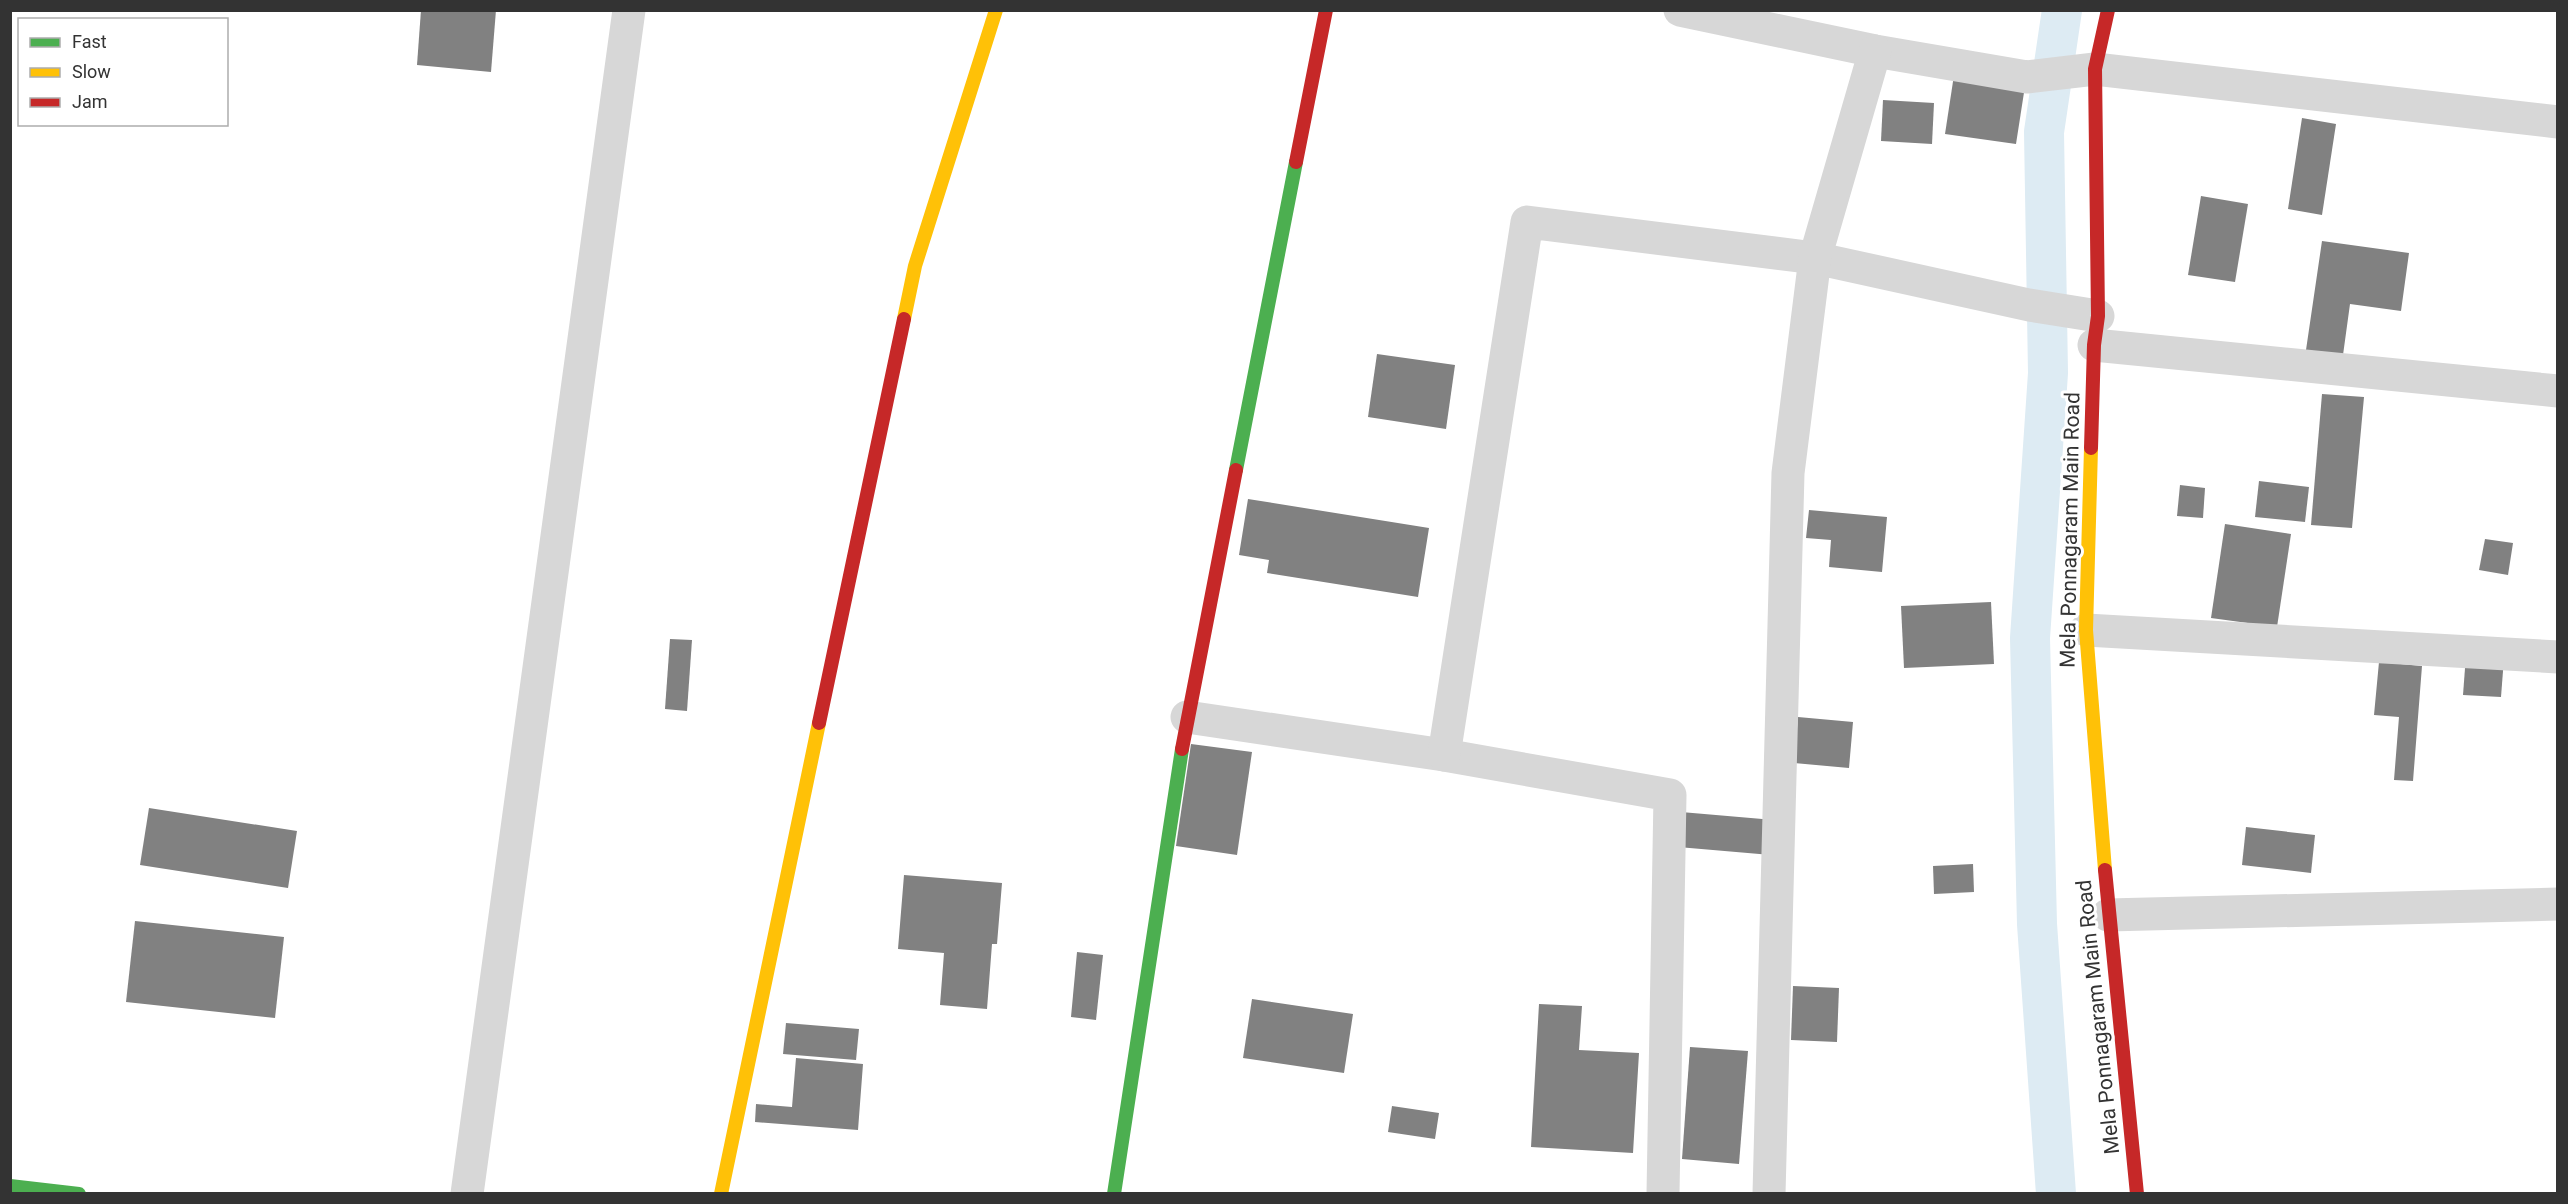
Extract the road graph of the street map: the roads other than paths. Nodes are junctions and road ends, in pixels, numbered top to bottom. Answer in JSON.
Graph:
{"nodes":[{"id":1,"x":629,"y":10,"type":"edge"},
{"id":2,"x":996,"y":10,"type":"edge"},
{"id":3,"x":1326,"y":10,"type":"edge"},
{"id":4,"x":1680,"y":10,"type":"edge"},
{"id":5,"x":2108,"y":10,"type":"edge"},
{"id":6,"x":1875,"y":51,"type":"junction"},
{"id":7,"x":2085,"y":70,"type":"junction"},
{"id":8,"x":2558,"y":123,"type":"edge"},
{"id":9,"x":1815,"y":258,"type":"junction"},
{"id":10,"x":2089,"y":324,"type":"junction"},
{"id":11,"x":2558,"y":391,"type":"edge"},
{"id":12,"x":2086,"y":630,"type":"junction"},
{"id":13,"x":2558,"y":657,"type":"edge"},
{"id":14,"x":1187,"y":717,"type":"junction"},
{"id":15,"x":1444,"y":755,"type":"junction"},
{"id":16,"x":2558,"y":904,"type":"edge"},
{"id":17,"x":2108,"y":915,"type":"junction"},
{"id":18,"x":10,"y":1186,"type":"edge"},
{"id":19,"x":80,"y":1194,"type":"edge"},
{"id":20,"x":467,"y":1194,"type":"edge"},
{"id":21,"x":721,"y":1194,"type":"edge"},
{"id":22,"x":1114,"y":1194,"type":"edge"},
{"id":23,"x":1663,"y":1194,"type":"edge"},
{"id":24,"x":1769,"y":1194,"type":"edge"},
{"id":25,"x":2137,"y":1194,"type":"edge"}],
"edges":[{"from":1,"to":20,"type":"street"},
{"from":2,"to":21,"type":"street"},
{"from":3,"to":14,"type":"street"},
{"from":4,"to":6,"type":"street"},
{"from":5,"to":7,"type":"street","name":"Mela Ponnagaram Main Road"},
{"from":6,"to":7,"type":"street"},
{"from":6,"to":9,"type":"street"},
{"from":7,"to":8,"type":"street"},
{"from":7,"to":10,"type":"street","name":"Mela Ponnagaram Main Road"},
{"from":9,"to":10,"type":"street"},
{"from":9,"to":15,"type":"street"},
{"from":9,"to":24,"type":"street"},
{"from":10,"to":11,"type":"street"},
{"from":10,"to":12,"type":"street","name":"Mela Ponnagaram Main Road"},
{"from":12,"to":13,"type":"street"},
{"from":12,"to":17,"type":"street","name":"Mela Ponnagaram Main Road"},
{"from":14,"to":15,"type":"street"},
{"from":14,"to":22,"type":"street"},
{"from":15,"to":23,"type":"street"},
{"from":16,"to":17,"type":"street"},
{"from":17,"to":25,"type":"street","name":"Mela Ponnagaram Main Road"},
{"from":18,"to":19,"type":"street"}]}
